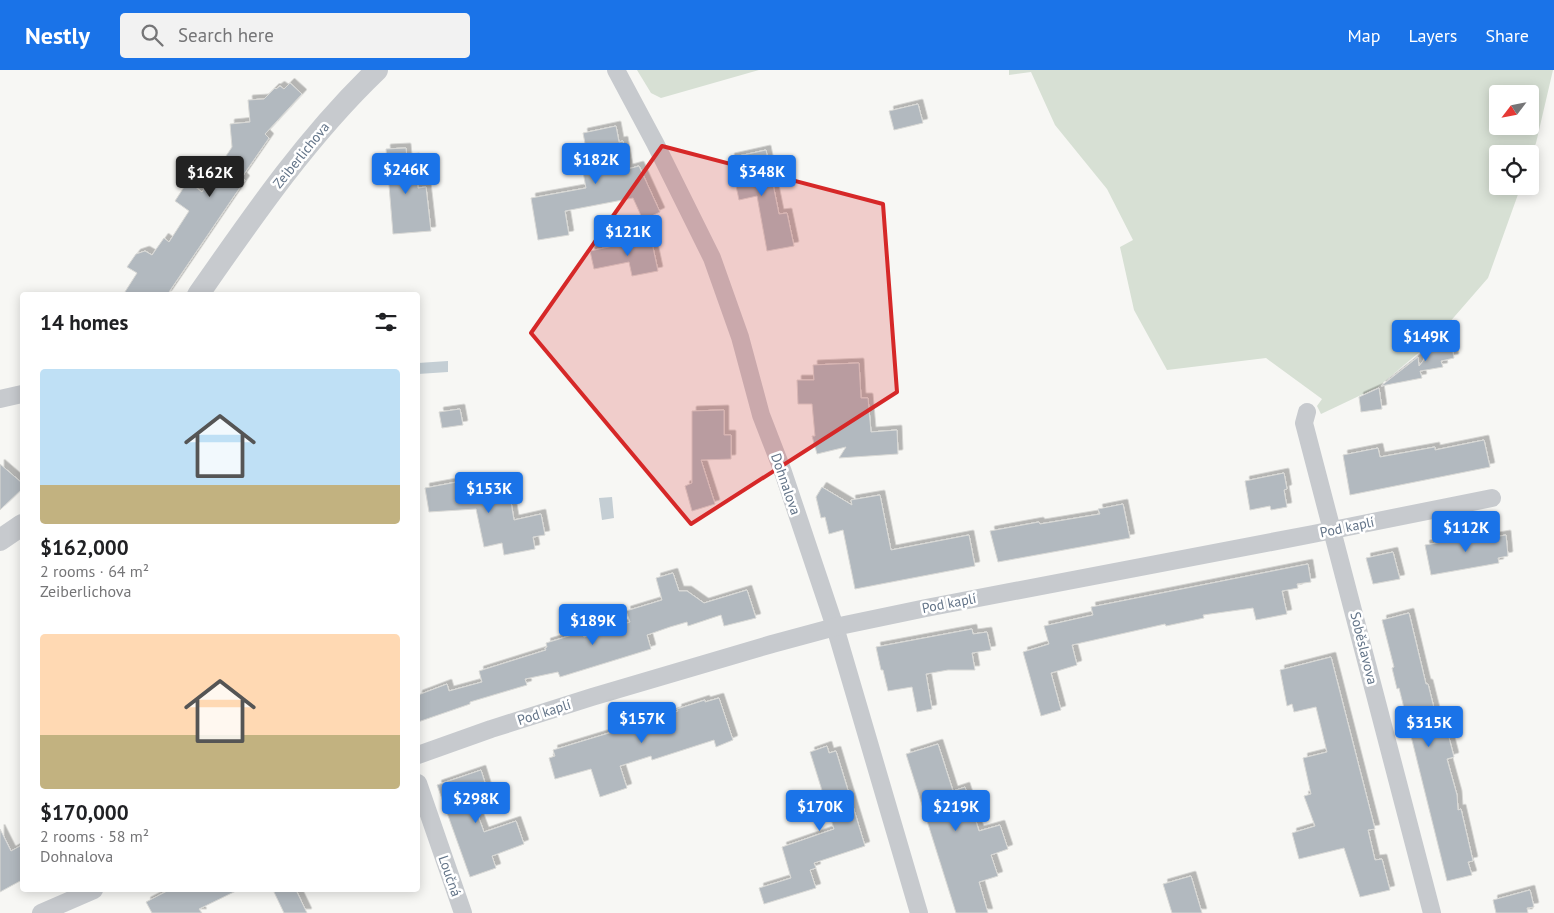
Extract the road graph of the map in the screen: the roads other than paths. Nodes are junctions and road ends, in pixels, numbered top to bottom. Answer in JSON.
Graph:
{"nodes":[{"id":1,"x":377,"y":70,"type":"edge"},
{"id":2,"x":616,"y":70,"type":"edge"},
{"id":3,"x":200,"y":292,"type":"edge"},
{"id":4,"x":20,"y":394,"type":"edge"},
{"id":5,"x":0,"y":399,"type":"edge"},
{"id":6,"x":1307,"y":412,"type":"dead end"},
{"id":7,"x":1492,"y":498,"type":"dead end"},
{"id":8,"x":20,"y":526,"type":"edge"},
{"id":9,"x":1334,"y":530,"type":"junction"},
{"id":10,"x":0,"y":540,"type":"edge"},
{"id":11,"x":835,"y":627,"type":"junction"},
{"id":12,"x":420,"y":754,"type":"edge"},
{"id":13,"x":420,"y":789,"type":"edge"},
{"id":14,"x":89,"y":892,"type":"edge"},
{"id":15,"x":41,"y":913,"type":"edge"},
{"id":16,"x":463,"y":913,"type":"edge"},
{"id":17,"x":919,"y":913,"type":"edge"},
{"id":18,"x":1432,"y":913,"type":"edge"}],
"edges":[{"from":1,"to":3,"type":"street","name":"Zeiberlichova"},
{"from":2,"to":11,"type":"street","name":"Dohnalova"},
{"from":4,"to":5,"type":"street"},
{"from":6,"to":9,"type":"street","name":"Soběslavova"},
{"from":7,"to":9,"type":"street","name":"Pod kaplí"},
{"from":8,"to":10,"type":"street"},
{"from":9,"to":11,"type":"street","name":"Pod kaplí"},
{"from":9,"to":18,"type":"street","name":"Soběslavova"},
{"from":11,"to":12,"type":"street","name":"Pod kaplí"},
{"from":11,"to":17,"type":"street","name":"Dohnalova"},
{"from":13,"to":16,"type":"street","name":"Loučná"},
{"from":14,"to":15,"type":"street"}]}
